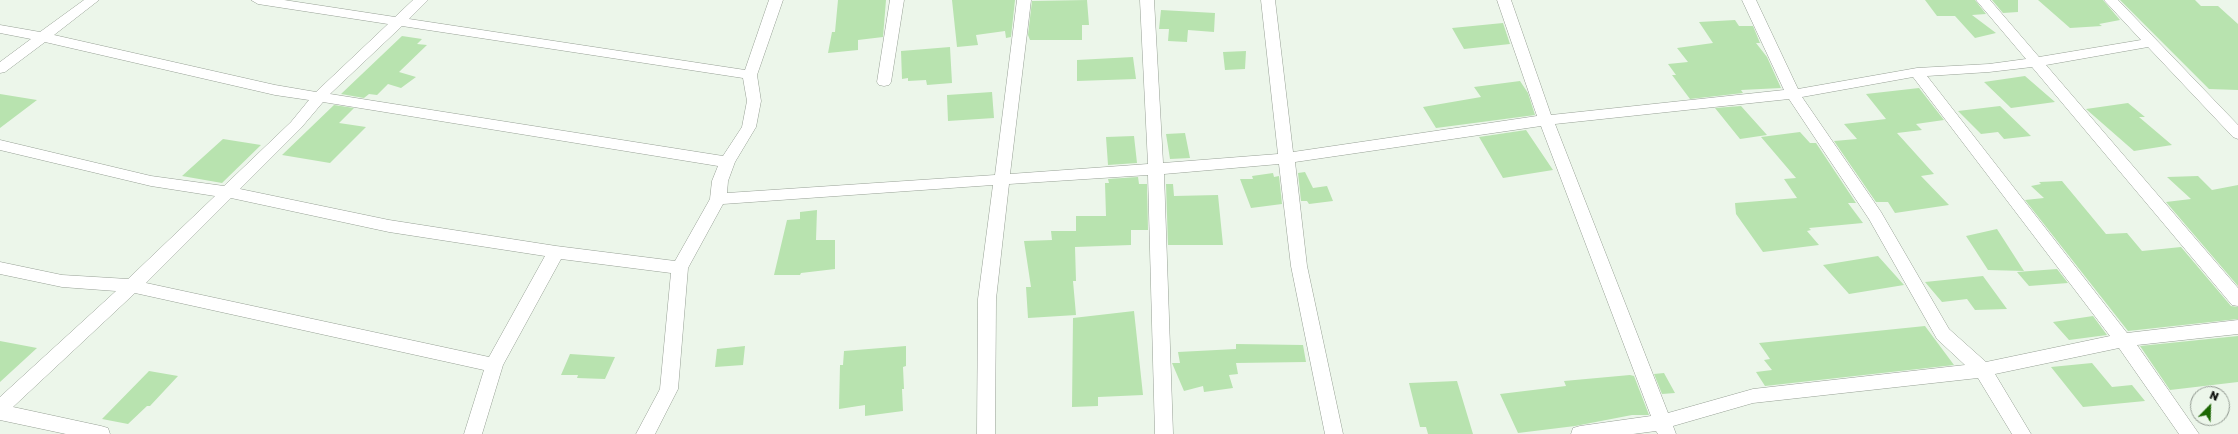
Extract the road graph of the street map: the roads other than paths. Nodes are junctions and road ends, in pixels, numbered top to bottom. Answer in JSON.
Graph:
{"nodes":[{"id":1,"x":92,"y":0,"type":"edge"},
{"id":2,"x":258,"y":0,"type":"edge"},
{"id":3,"x":421,"y":0,"type":"edge"},
{"id":4,"x":776,"y":0,"type":"edge"},
{"id":5,"x":897,"y":0,"type":"edge"},
{"id":6,"x":1024,"y":0,"type":"edge"},
{"id":7,"x":1147,"y":0,"type":"edge"},
{"id":8,"x":1268,"y":0,"type":"edge"},
{"id":9,"x":1504,"y":0,"type":"edge"},
{"id":10,"x":1749,"y":0,"type":"edge"},
{"id":11,"x":1982,"y":0,"type":"edge"},
{"id":12,"x":2111,"y":0,"type":"edge"},
{"id":13,"x":397,"y":22,"type":"junction"},
{"id":14,"x":0,"y":29,"type":"edge"},
{"id":15,"x":43,"y":37,"type":"junction"},
{"id":16,"x":2151,"y":42,"type":"junction"},
{"id":17,"x":2036,"y":62,"type":"junction"},
{"id":18,"x":0,"y":69,"type":"edge"},
{"id":19,"x":1917,"y":72,"type":"junction"},
{"id":20,"x":750,"y":75,"type":"junction"},
{"id":21,"x":884,"y":82,"type":"dead end"},
{"id":22,"x":1793,"y":94,"type":"junction"},
{"id":23,"x":319,"y":97,"type":"junction"},
{"id":24,"x":1546,"y":120,"type":"junction"},
{"id":25,"x":2238,"y":134,"type":"edge"},
{"id":26,"x":0,"y":145,"type":"edge"},
{"id":27,"x":1287,"y":158,"type":"junction"},
{"id":28,"x":727,"y":162,"type":"junction"},
{"id":29,"x":1156,"y":169,"type":"junction"},
{"id":30,"x":1001,"y":180,"type":"junction"},
{"id":31,"x":227,"y":192,"type":"junction"},
{"id":32,"x":718,"y":199,"type":"junction"},
{"id":33,"x":556,"y":252,"type":"junction"},
{"id":34,"x":0,"y":268,"type":"edge"},
{"id":35,"x":680,"y":268,"type":"junction"},
{"id":36,"x":132,"y":286,"type":"junction"},
{"id":37,"x":2238,"y":300,"type":"edge"},
{"id":38,"x":2238,"y":327,"type":"edge"},
{"id":39,"x":2122,"y":340,"type":"junction"},
{"id":40,"x":494,"y":365,"type":"junction"},
{"id":41,"x":1983,"y":370,"type":"junction"},
{"id":42,"x":0,"y":408,"type":"edge"},
{"id":43,"x":0,"y":412,"type":"edge"},
{"id":44,"x":1665,"y":428,"type":"edge"},
{"id":45,"x":101,"y":434,"type":"edge"},
{"id":46,"x":473,"y":434,"type":"edge"},
{"id":47,"x":645,"y":434,"type":"edge"},
{"id":48,"x":986,"y":434,"type":"edge"},
{"id":49,"x":1164,"y":434,"type":"edge"},
{"id":50,"x":1334,"y":434,"type":"edge"},
{"id":51,"x":1580,"y":434,"type":"edge"},
{"id":52,"x":2022,"y":434,"type":"edge"},
{"id":53,"x":2190,"y":434,"type":"edge"}],
"edges":[{"from":1,"to":15,"type":"street"},
{"from":2,"to":13,"type":"street"},
{"from":3,"to":13,"type":"street"},
{"from":4,"to":20,"type":"street"},
{"from":5,"to":21,"type":"street"},
{"from":6,"to":30,"type":"street"},
{"from":7,"to":29,"type":"street"},
{"from":8,"to":27,"type":"street"},
{"from":9,"to":24,"type":"street"},
{"from":10,"to":22,"type":"street"},
{"from":11,"to":17,"type":"street"},
{"from":12,"to":16,"type":"street"},
{"from":13,"to":20,"type":"street"},
{"from":13,"to":23,"type":"street"},
{"from":14,"to":15,"type":"street"},
{"from":15,"to":18,"type":"street"},
{"from":15,"to":23,"type":"street"},
{"from":16,"to":17,"type":"street"},
{"from":16,"to":25,"type":"street"},
{"from":17,"to":19,"type":"street"},
{"from":17,"to":37,"type":"street"},
{"from":19,"to":22,"type":"street"},
{"from":19,"to":39,"type":"street"},
{"from":20,"to":28,"type":"street"},
{"from":22,"to":24,"type":"street"},
{"from":22,"to":41,"type":"street"},
{"from":23,"to":28,"type":"street"},
{"from":23,"to":31,"type":"street"},
{"from":24,"to":27,"type":"street"},
{"from":24,"to":44,"type":"street"},
{"from":26,"to":31,"type":"street"},
{"from":27,"to":29,"type":"street"},
{"from":27,"to":50,"type":"street"},
{"from":28,"to":32,"type":"street"},
{"from":29,"to":30,"type":"street"},
{"from":29,"to":49,"type":"street"},
{"from":30,"to":32,"type":"street"},
{"from":30,"to":48,"type":"street"},
{"from":31,"to":33,"type":"street"},
{"from":31,"to":36,"type":"street"},
{"from":32,"to":35,"type":"street"},
{"from":33,"to":35,"type":"street"},
{"from":33,"to":40,"type":"street"},
{"from":34,"to":36,"type":"street"},
{"from":35,"to":47,"type":"street"},
{"from":36,"to":40,"type":"street"},
{"from":36,"to":42,"type":"street"},
{"from":38,"to":39,"type":"street"},
{"from":39,"to":41,"type":"street"},
{"from":39,"to":53,"type":"street"},
{"from":40,"to":46,"type":"street"},
{"from":41,"to":44,"type":"street"},
{"from":41,"to":52,"type":"street"},
{"from":43,"to":45,"type":"street"},
{"from":44,"to":51,"type":"street"}]}
